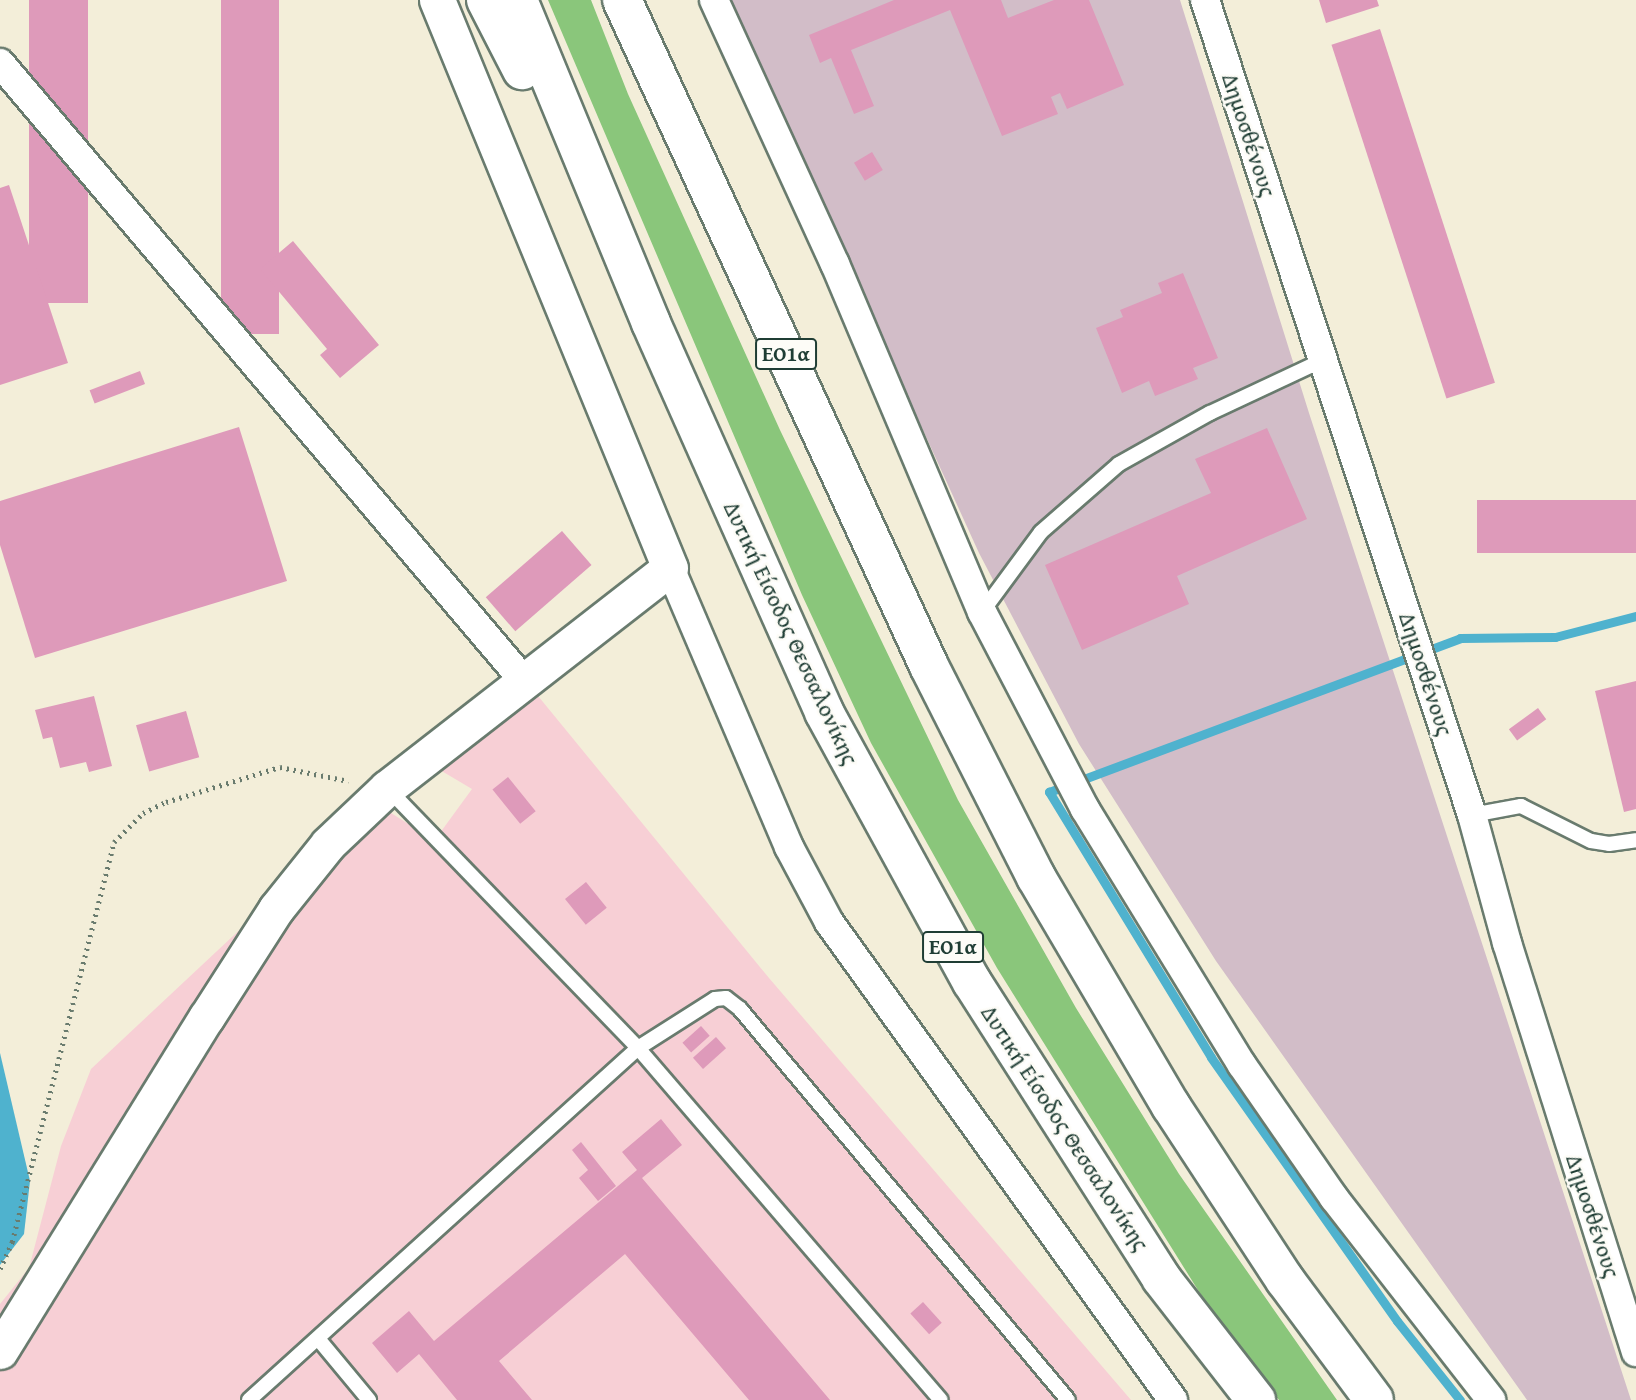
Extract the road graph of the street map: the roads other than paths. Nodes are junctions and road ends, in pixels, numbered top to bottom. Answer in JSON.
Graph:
{"nodes":[{"id":1,"x":437,"y":0,"type":"edge"},
{"id":2,"x":486,"y":0,"type":"edge"},
{"id":3,"x":517,"y":0,"type":"edge"},
{"id":4,"x":622,"y":0,"type":"edge"},
{"id":5,"x":645,"y":0,"type":"edge"},
{"id":6,"x":713,"y":0,"type":"edge"},
{"id":7,"x":1205,"y":0,"type":"edge"},
{"id":8,"x":0,"y":63,"type":"edge"},
{"id":9,"x":686,"y":135,"type":"junction"},
{"id":10,"x":651,"y":323,"type":"junction"},
{"id":11,"x":1323,"y":360,"type":"junction"},
{"id":12,"x":670,"y":568,"type":"junction"},
{"id":13,"x":982,"y":611,"type":"junction"},
{"id":14,"x":525,"y":682,"type":"junction"},
{"id":15,"x":387,"y":788,"type":"junction"},
{"id":16,"x":1472,"y":815,"type":"junction"},
{"id":17,"x":1636,"y":840,"type":"edge"},
{"id":18,"x":638,"y":1048,"type":"junction"},
{"id":19,"x":320,"y":1340,"type":"junction"},
{"id":20,"x":0,"y":1351,"type":"edge"},
{"id":21,"x":1636,"y":1352,"type":"edge"},
{"id":22,"x":249,"y":1400,"type":"edge"},
{"id":23,"x":369,"y":1400,"type":"edge"},
{"id":24,"x":941,"y":1400,"type":"edge"},
{"id":25,"x":1068,"y":1400,"type":"edge"},
{"id":26,"x":1173,"y":1400,"type":"edge"},
{"id":27,"x":1255,"y":1400,"type":"edge"},
{"id":28,"x":1374,"y":1400,"type":"edge"},
{"id":29,"x":1491,"y":1400,"type":"edge"}],
"edges":[{"from":1,"to":12,"type":"street"},
{"from":2,"to":10,"type":"highway"},
{"from":3,"to":10,"type":"highway","name":"Δυτική Είσοδος Θεσσαλονίκης","number":"ΕΟ1α"},
{"from":4,"to":9,"type":"highway","number":"ΕΟ1α"},
{"from":5,"to":9,"type":"highway"},
{"from":6,"to":13,"type":"street"},
{"from":7,"to":11,"type":"street","name":"Δημοσθένους"},
{"from":8,"to":14,"type":"street"},
{"from":9,"to":28,"type":"highway","number":"ΕΟ1α"},
{"from":10,"to":27,"type":"highway","name":"Δυτική Είσοδος Θεσσαλονίκης","number":"ΕΟ1α"},
{"from":11,"to":13,"type":"lane"},
{"from":11,"to":16,"type":"street","name":"Δημοσθένους"},
{"from":12,"to":14,"type":"street"},
{"from":12,"to":26,"type":"street"},
{"from":13,"to":29,"type":"street"},
{"from":14,"to":15,"type":"street"},
{"from":15,"to":18,"type":"lane"},
{"from":15,"to":20,"type":"street"},
{"from":16,"to":17,"type":"lane"},
{"from":16,"to":21,"type":"street","name":"Δημοσθένους"},
{"from":18,"to":19,"type":"lane"},
{"from":18,"to":24,"type":"lane"},
{"from":18,"to":25,"type":"lane"},
{"from":19,"to":22,"type":"lane"},
{"from":19,"to":23,"type":"lane"}]}
